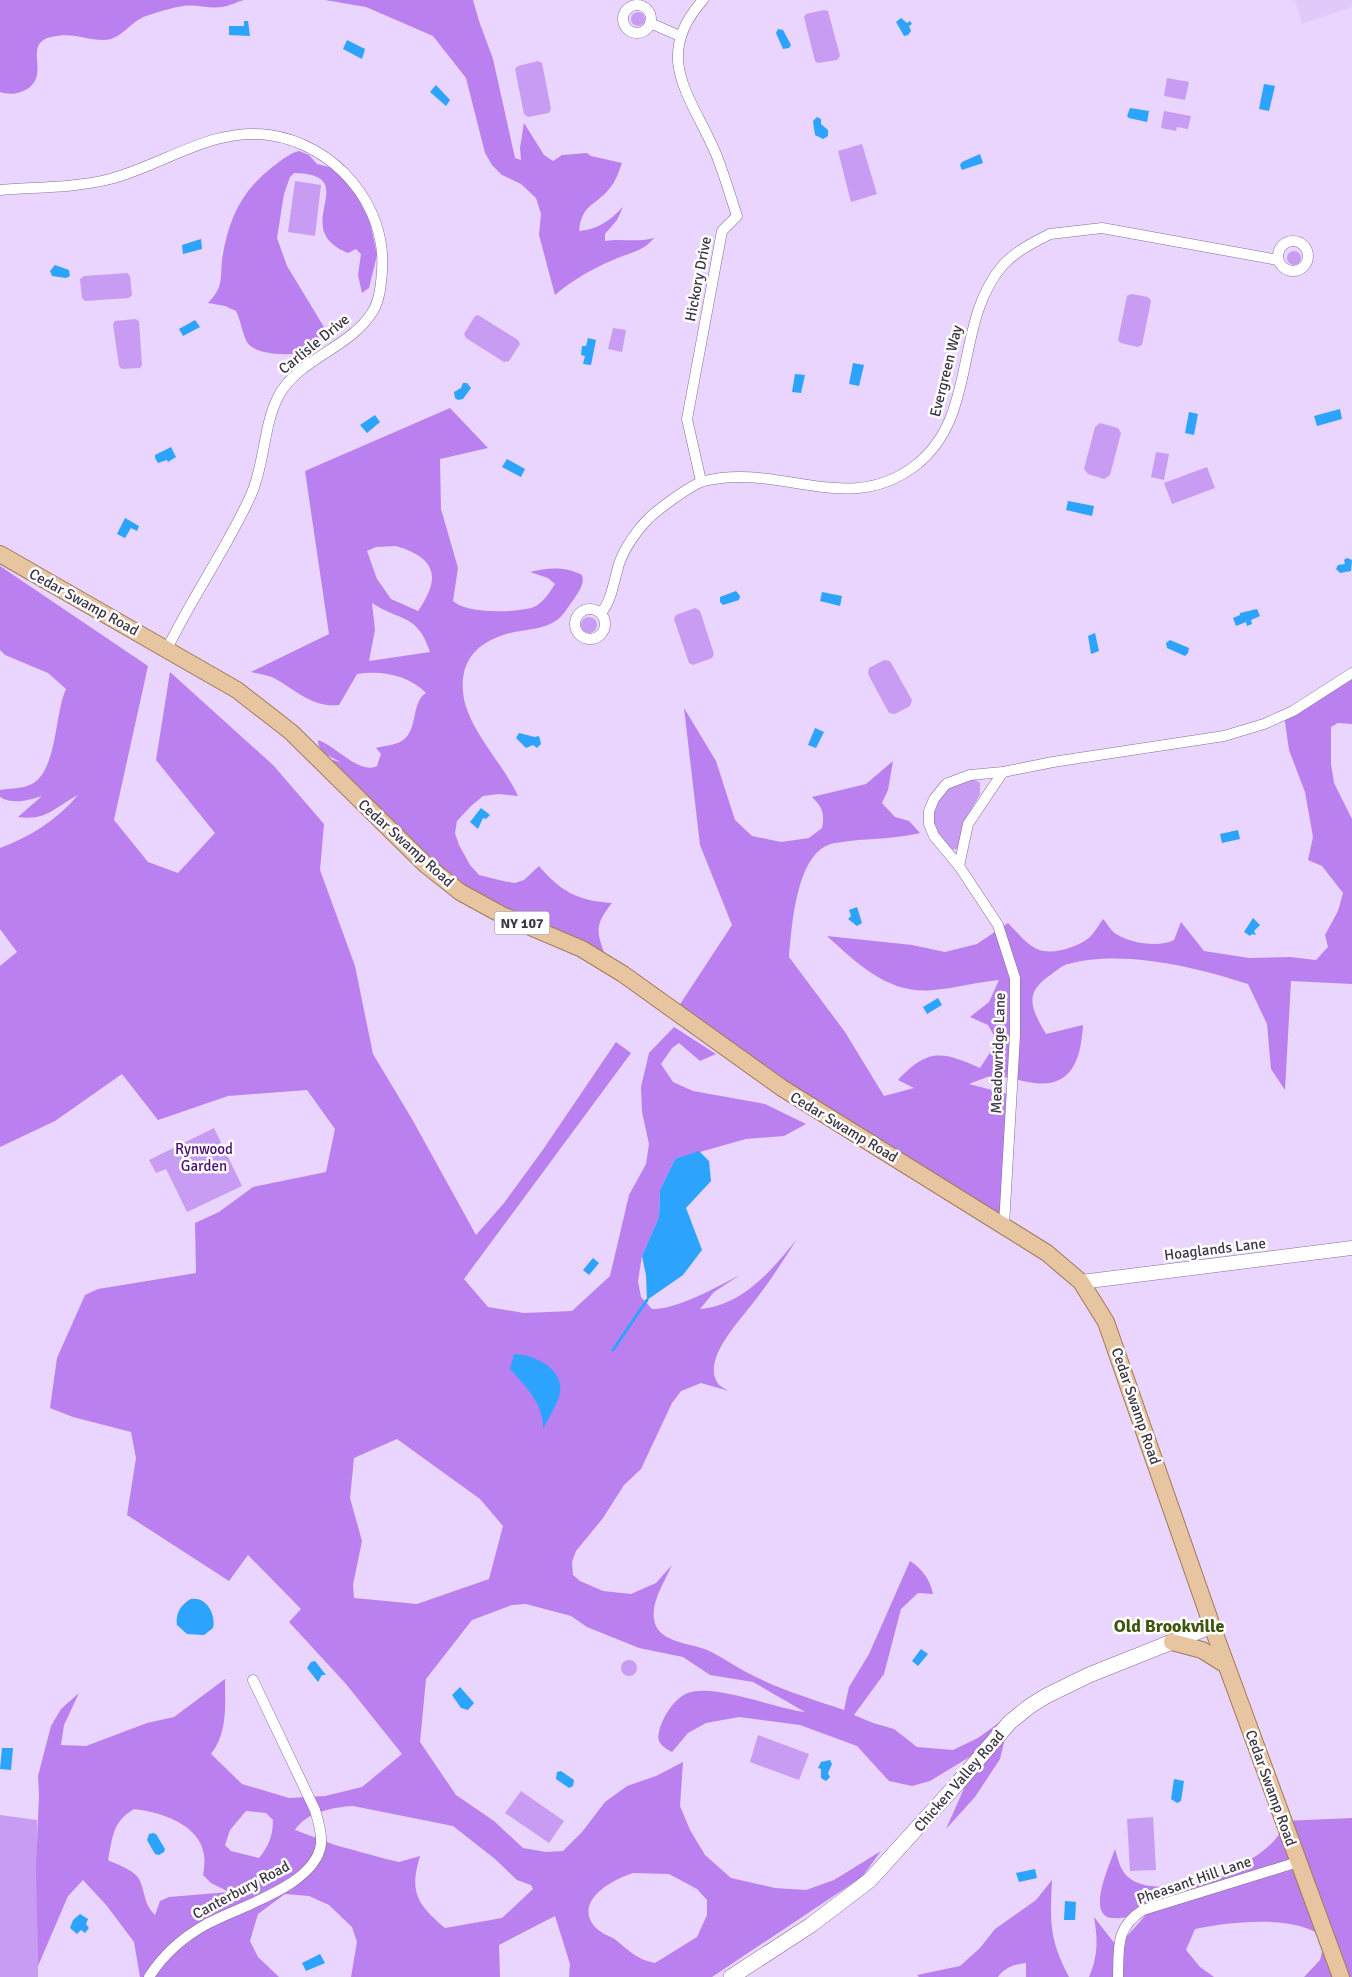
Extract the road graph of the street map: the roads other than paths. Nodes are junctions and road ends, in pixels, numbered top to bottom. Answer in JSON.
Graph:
{"nodes":[{"id":1,"x":703,"y":0,"type":"edge"},
{"id":2,"x":650,"y":23,"type":"dead end"},
{"id":3,"x":680,"y":36,"type":"junction"},
{"id":4,"x":0,"y":190,"type":"edge"},
{"id":5,"x":1278,"y":260,"type":"dead end"},
{"id":6,"x":701,"y":481,"type":"junction"},
{"id":7,"x":0,"y":554,"type":"edge"},
{"id":8,"x":601,"y":613,"type":"dead end"},
{"id":9,"x":167,"y":649,"type":"junction"},
{"id":10,"x":1352,"y":673,"type":"edge"},
{"id":11,"x":1003,"y":772,"type":"junction"},
{"id":12,"x":959,"y":866,"type":"junction"},
{"id":13,"x":1004,"y":1226,"type":"junction"},
{"id":14,"x":1352,"y":1248,"type":"edge"},
{"id":15,"x":1081,"y":1282,"type":"junction"},
{"id":16,"x":1212,"y":1626,"type":"junction"},
{"id":17,"x":1172,"y":1642,"type":"junction"},
{"id":18,"x":1226,"y":1665,"type":"junction"},
{"id":19,"x":253,"y":1680,"type":"dead end"},
{"id":20,"x":1298,"y":1862,"type":"junction"},
{"id":21,"x":149,"y":1977,"type":"edge"},
{"id":22,"x":732,"y":1977,"type":"edge"},
{"id":23,"x":1118,"y":1977,"type":"edge"},
{"id":24,"x":1341,"y":1977,"type":"edge"}],
"edges":[{"from":1,"to":3,"type":"street","name":"Hickory Drive"},
{"from":2,"to":3,"type":"street"},
{"from":3,"to":6,"type":"street","name":"Hickory Drive"},
{"from":4,"to":9,"type":"street","name":"Carlisle Drive"},
{"from":5,"to":6,"type":"street","name":"Evergreen Way"},
{"from":6,"to":8,"type":"street","name":"Evergreen Way"},
{"from":7,"to":9,"type":"main road","name":"Cedar Swamp Road","number":"NY 107"},
{"from":9,"to":13,"type":"main road","name":"Cedar Swamp Road","number":"NY 107"},
{"from":10,"to":11,"type":"street","name":"Meadowridge Lane"},
{"from":11,"to":12,"type":"street"},
{"from":11,"to":12,"type":"street","name":"Meadowridge Lane"},
{"from":12,"to":13,"type":"street","name":"Meadowridge Lane"},
{"from":13,"to":15,"type":"main road","name":"Cedar Swamp Road","number":"NY 107"},
{"from":14,"to":15,"type":"street","name":"Hoaglands Lane"},
{"from":15,"to":16,"type":"main road","name":"Cedar Swamp Road","number":"NY 107"},
{"from":16,"to":17,"type":"main road","name":"Chicken Valley Road"},
{"from":16,"to":18,"type":"main road","name":"Cedar Swamp Road","number":"NY 107"},
{"from":17,"to":18,"type":"main road"},
{"from":17,"to":22,"type":"main road","name":"Chicken Valley Road"},
{"from":18,"to":20,"type":"main road","name":"Cedar Swamp Road","number":"NY 107"},
{"from":19,"to":21,"type":"street","name":"Canterbury Road"},
{"from":20,"to":23,"type":"street","name":"Pheasant Hill Lane"},
{"from":20,"to":24,"type":"main road","name":"Cedar Swamp Road","number":"NY 107"}]}
